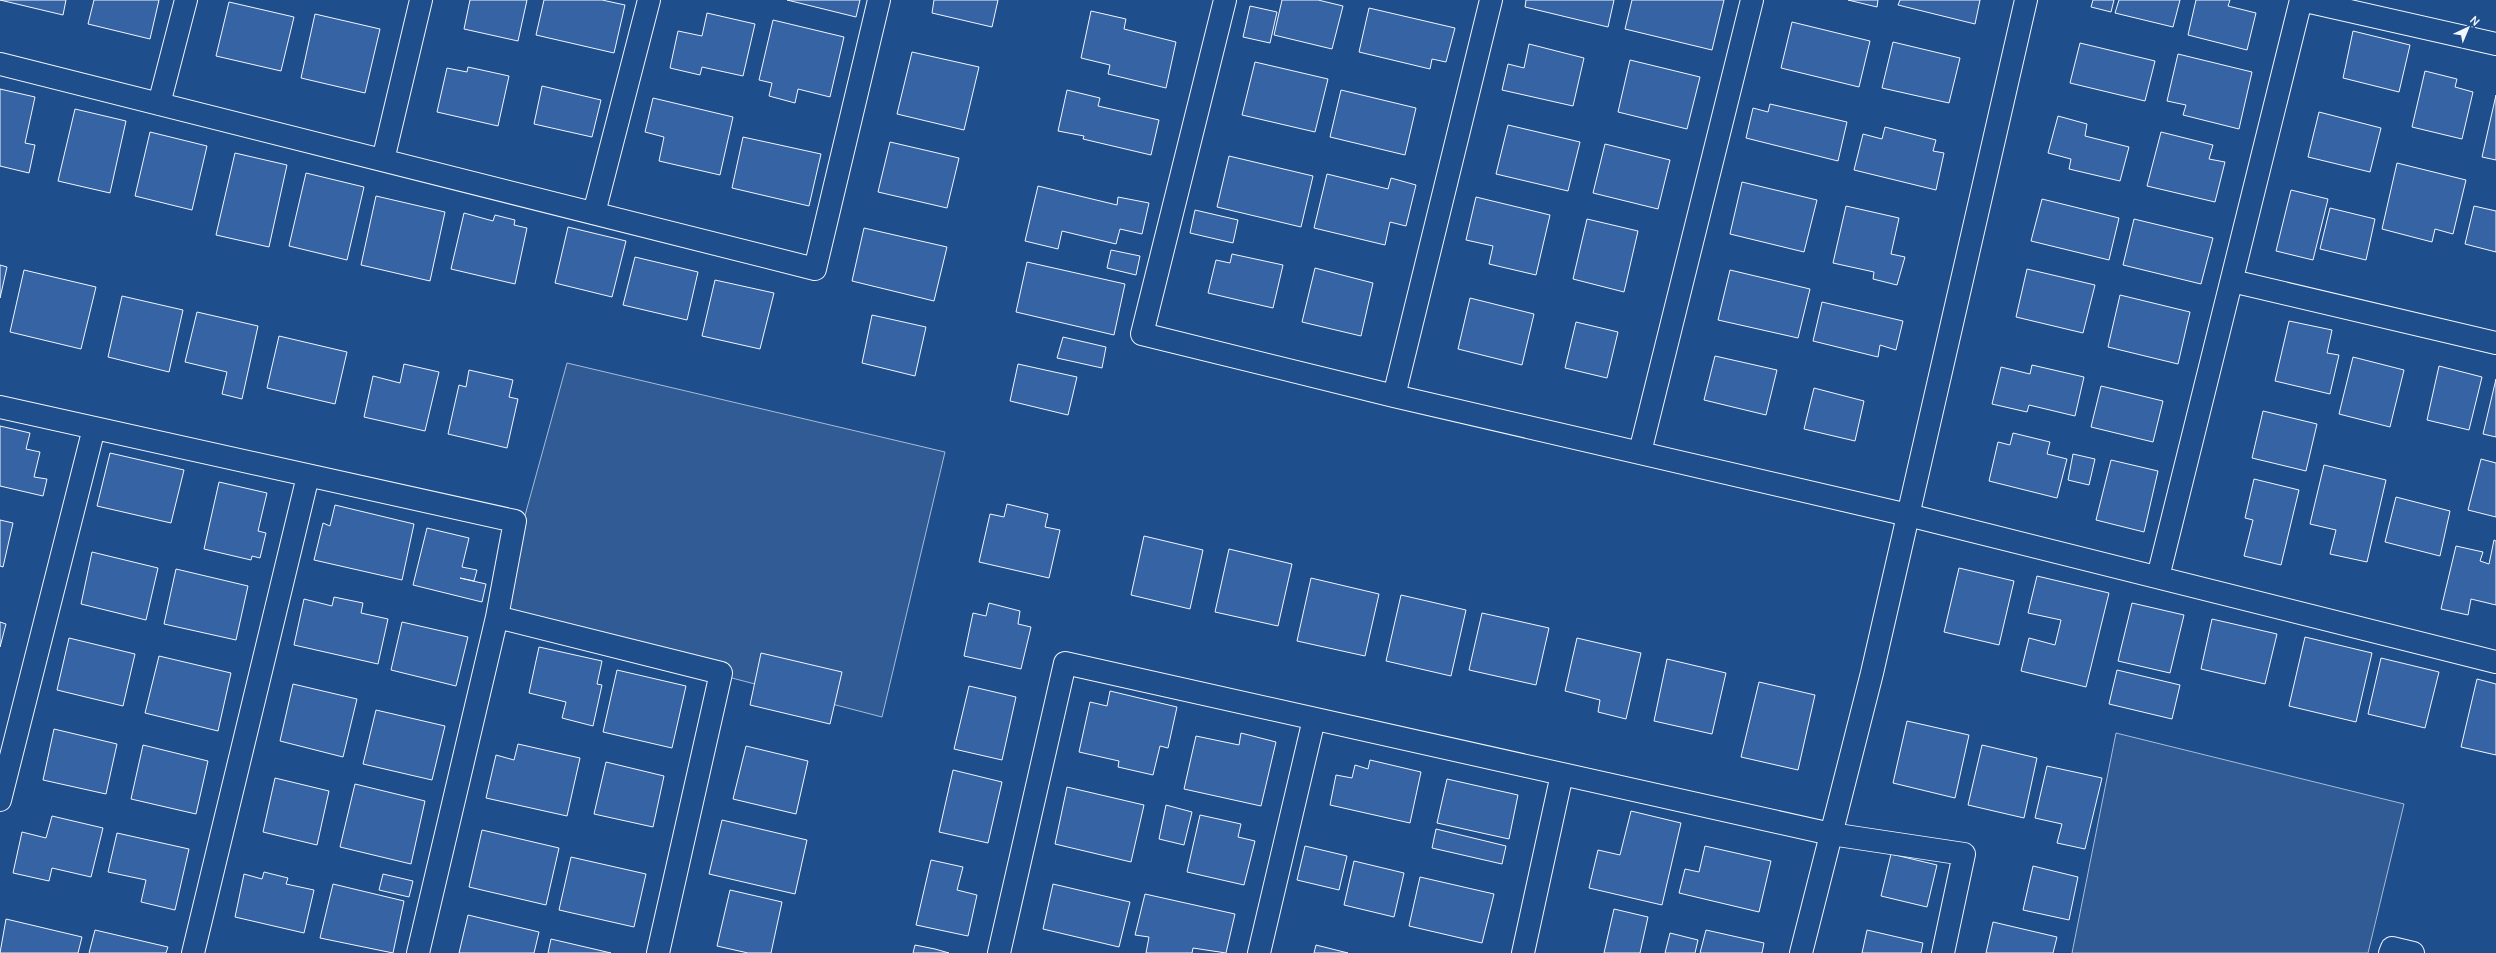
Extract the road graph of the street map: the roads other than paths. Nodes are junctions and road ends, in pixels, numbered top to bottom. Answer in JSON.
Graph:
{"nodes":[{"id":1,"x":186,"y":0,"type":"edge"},
{"id":2,"x":421,"y":0,"type":"edge"},
{"id":3,"x":649,"y":0,"type":"edge"},
{"id":4,"x":879,"y":0,"type":"edge"},
{"id":5,"x":1225,"y":0,"type":"edge"},
{"id":6,"x":1491,"y":0,"type":"edge"},
{"id":7,"x":1752,"y":0,"type":"edge"},
{"id":8,"x":2026,"y":0,"type":"edge"},
{"id":9,"x":2301,"y":0,"type":"edge"},
{"id":10,"x":2496,"y":44,"type":"edge"},
{"id":11,"x":0,"y":64,"type":"edge"},
{"id":12,"x":160,"y":104,"type":"junction"},
{"id":13,"x":383,"y":160,"type":"junction"},
{"id":14,"x":594,"y":213,"type":"junction"},
{"id":15,"x":2232,"y":281,"type":"junction"},
{"id":16,"x":2496,"y":343,"type":"edge"},
{"id":17,"x":1394,"y":396,"type":"junction"},
{"id":18,"x":0,"y":407,"type":"edge"},
{"id":19,"x":94,"y":428,"type":"junction"},
{"id":20,"x":1640,"y":452,"type":"junction"},
{"id":21,"x":308,"y":476,"type":"junction"},
{"id":22,"x":1908,"y":515,"type":"junction"},
{"id":23,"x":2158,"y":577,"type":"junction"},
{"id":24,"x":497,"y":617,"type":"junction"},
{"id":25,"x":2496,"y":662,"type":"edge"},
{"id":26,"x":1314,"y":719,"type":"junction"},
{"id":27,"x":1562,"y":774,"type":"junction"},
{"id":28,"x":0,"y":800,"type":"edge"},
{"id":29,"x":1831,"y":834,"type":"junction"},
{"id":30,"x":193,"y":953,"type":"edge"},
{"id":31,"x":418,"y":953,"type":"edge"},
{"id":32,"x":658,"y":953,"type":"edge"},
{"id":33,"x":999,"y":953,"type":"edge"},
{"id":34,"x":1259,"y":953,"type":"edge"},
{"id":35,"x":1523,"y":953,"type":"edge"},
{"id":36,"x":1801,"y":953,"type":"edge"},
{"id":37,"x":1943,"y":953,"type":"edge"},
{"id":38,"x":2390,"y":953,"type":"edge"},
{"id":39,"x":2413,"y":953,"type":"edge"}],
"edges":[{"from":1,"to":12,"type":"street"},
{"from":2,"to":13,"type":"street"},
{"from":3,"to":14,"type":"street"},
{"from":4,"to":14,"type":"street"},
{"from":5,"to":17,"type":"street"},
{"from":6,"to":17,"type":"street"},
{"from":7,"to":20,"type":"street"},
{"from":8,"to":22,"type":"street"},
{"from":9,"to":10,"type":"street"},
{"from":9,"to":15,"type":"street"},
{"from":11,"to":12,"type":"street"},
{"from":12,"to":13,"type":"street"},
{"from":13,"to":14,"type":"street"},
{"from":15,"to":16,"type":"street"},
{"from":15,"to":23,"type":"street"},
{"from":17,"to":20,"type":"street"},
{"from":18,"to":19,"type":"street"},
{"from":19,"to":21,"type":"street"},
{"from":19,"to":28,"type":"street"},
{"from":20,"to":22,"type":"street"},
{"from":21,"to":24,"type":"street"},
{"from":21,"to":30,"type":"street"},
{"from":22,"to":23,"type":"street"},
{"from":22,"to":29,"type":"street"},
{"from":23,"to":25,"type":"street"},
{"from":24,"to":31,"type":"street"},
{"from":24,"to":32,"type":"street"},
{"from":26,"to":27,"type":"street"},
{"from":26,"to":33,"type":"street"},
{"from":26,"to":34,"type":"street"},
{"from":27,"to":29,"type":"street"},
{"from":27,"to":35,"type":"street"},
{"from":29,"to":36,"type":"street"},
{"from":29,"to":37,"type":"street"},
{"from":38,"to":39,"type":"street"}]}
